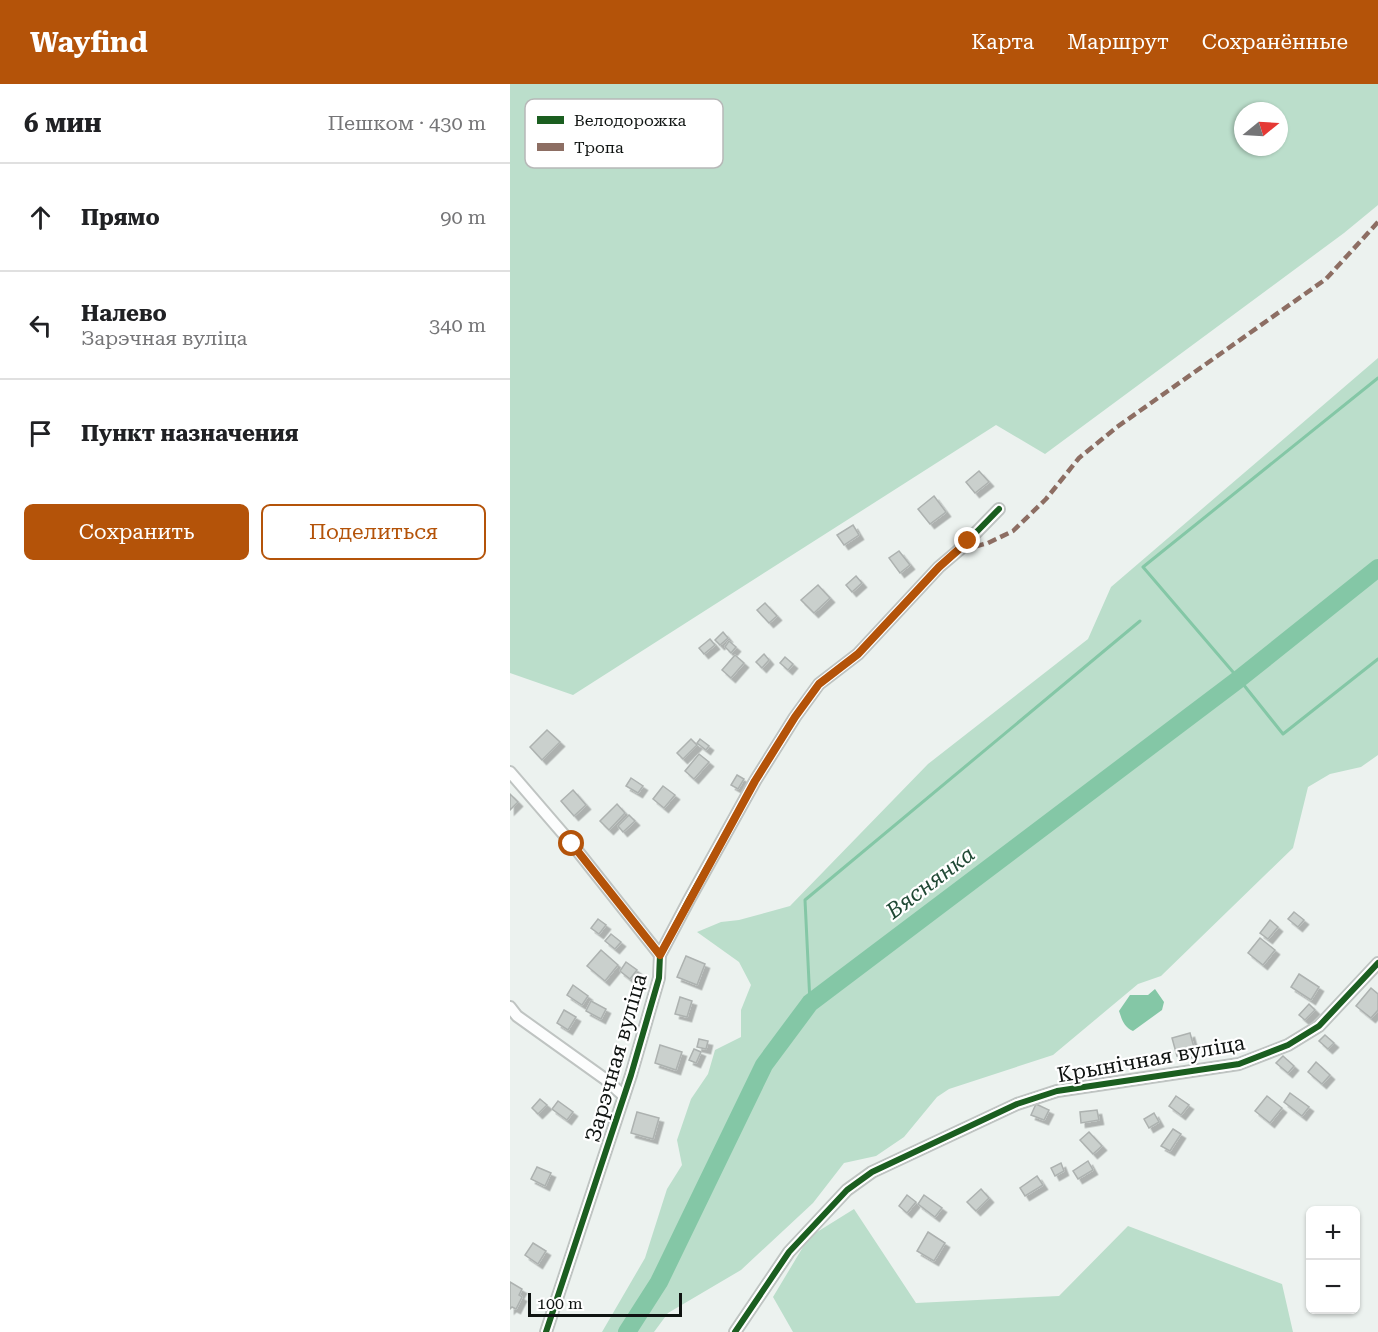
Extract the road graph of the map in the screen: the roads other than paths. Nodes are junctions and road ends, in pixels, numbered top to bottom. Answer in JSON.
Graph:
{"nodes":[{"id":1,"x":999,"y":509,"type":"dead end"},
{"id":2,"x":510,"y":772,"type":"edge"},
{"id":3,"x":660,"y":955,"type":"junction"},
{"id":4,"x":1378,"y":963,"type":"edge"},
{"id":5,"x":510,"y":1007,"type":"edge"},
{"id":6,"x":624,"y":1096,"type":"junction"},
{"id":7,"x":546,"y":1332,"type":"edge"},
{"id":8,"x":735,"y":1332,"type":"edge"}],
"edges":[{"from":1,"to":3,"type":"street","name":"Зарэчная вуліца"},
{"from":2,"to":3,"type":"street"},
{"from":3,"to":6,"type":"street","name":"Зарэчная вуліца"},
{"from":4,"to":8,"type":"street","name":"Крынічная вуліца"},
{"from":5,"to":6,"type":"street"},
{"from":6,"to":7,"type":"street","name":"Зарэчная вуліца"}]}
